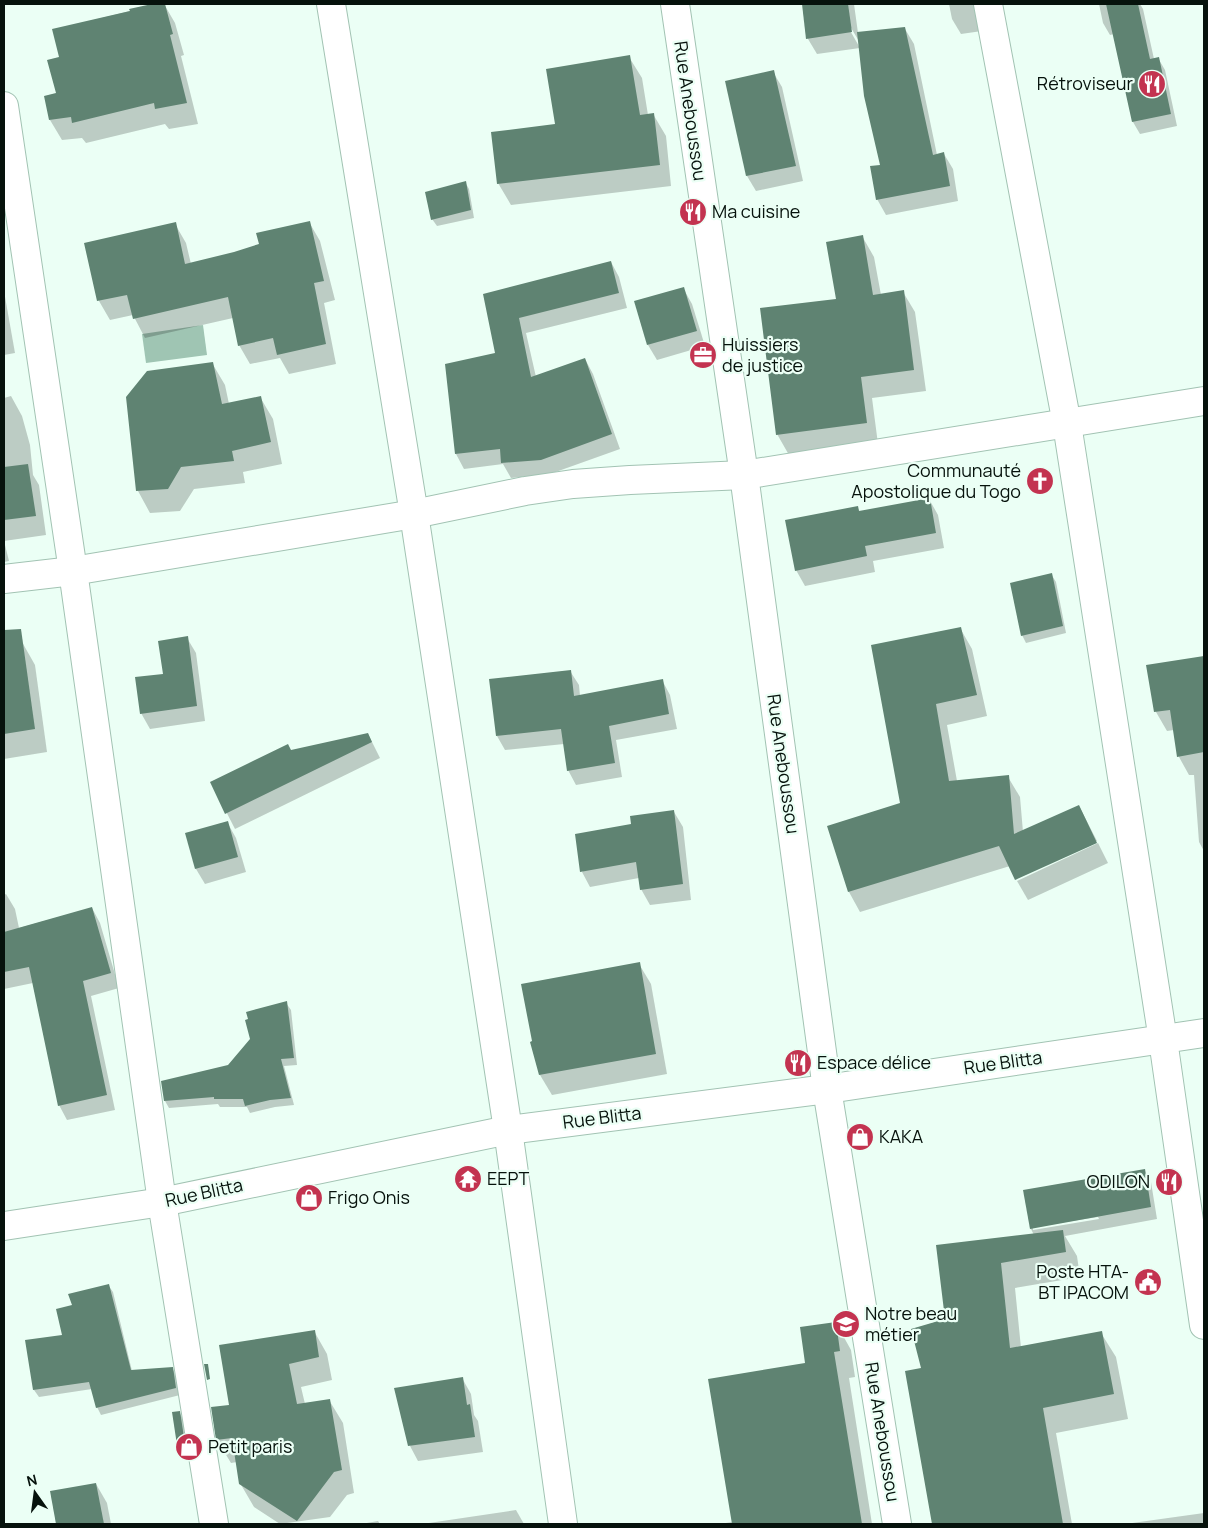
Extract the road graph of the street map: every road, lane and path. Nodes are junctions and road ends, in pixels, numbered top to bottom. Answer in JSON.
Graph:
{"nodes":[{"id":1,"x":331,"y":4,"type":"edge"},
{"id":2,"x":675,"y":4,"type":"edge"},
{"id":3,"x":988,"y":4,"type":"edge"},
{"id":4,"x":4,"y":106,"type":"edge"},
{"id":5,"x":1204,"y":401,"type":"edge"},
{"id":6,"x":1067,"y":424,"type":"junction"},
{"id":7,"x":744,"y":475,"type":"junction"},
{"id":8,"x":414,"y":514,"type":"junction"},
{"id":9,"x":74,"y":571,"type":"junction"},
{"id":10,"x":4,"y":579,"type":"edge"},
{"id":11,"x":1204,"y":1033,"type":"edge"},
{"id":12,"x":1163,"y":1040,"type":"junction"},
{"id":13,"x":827,"y":1089,"type":"junction"},
{"id":14,"x":508,"y":1130,"type":"junction"},
{"id":15,"x":162,"y":1202,"type":"junction"},
{"id":16,"x":4,"y":1226,"type":"edge"},
{"id":17,"x":1204,"y":1325,"type":"edge"},
{"id":18,"x":214,"y":1524,"type":"edge"},
{"id":19,"x":563,"y":1524,"type":"edge"},
{"id":20,"x":897,"y":1524,"type":"edge"}],
"edges":[{"from":1,"to":8,"type":"street"},
{"from":2,"to":7,"type":"street","name":"Rue Aneboussou"},
{"from":3,"to":6,"type":"street"},
{"from":4,"to":9,"type":"street"},
{"from":5,"to":6,"type":"street"},
{"from":6,"to":7,"type":"street"},
{"from":6,"to":12,"type":"street"},
{"from":7,"to":8,"type":"street"},
{"from":7,"to":13,"type":"street","name":"Rue Aneboussou"},
{"from":8,"to":9,"type":"street"},
{"from":8,"to":14,"type":"street"},
{"from":9,"to":10,"type":"street"},
{"from":9,"to":15,"type":"street"},
{"from":11,"to":12,"type":"street","name":"Rue Blitta"},
{"from":12,"to":13,"type":"street","name":"Rue Blitta"},
{"from":12,"to":17,"type":"street"},
{"from":13,"to":14,"type":"street","name":"Rue Blitta"},
{"from":13,"to":20,"type":"street","name":"Rue Aneboussou"},
{"from":14,"to":15,"type":"street","name":"Rue Blitta"},
{"from":14,"to":19,"type":"street"},
{"from":15,"to":16,"type":"street","name":"Rue Blitta"},
{"from":15,"to":18,"type":"street"}]}
